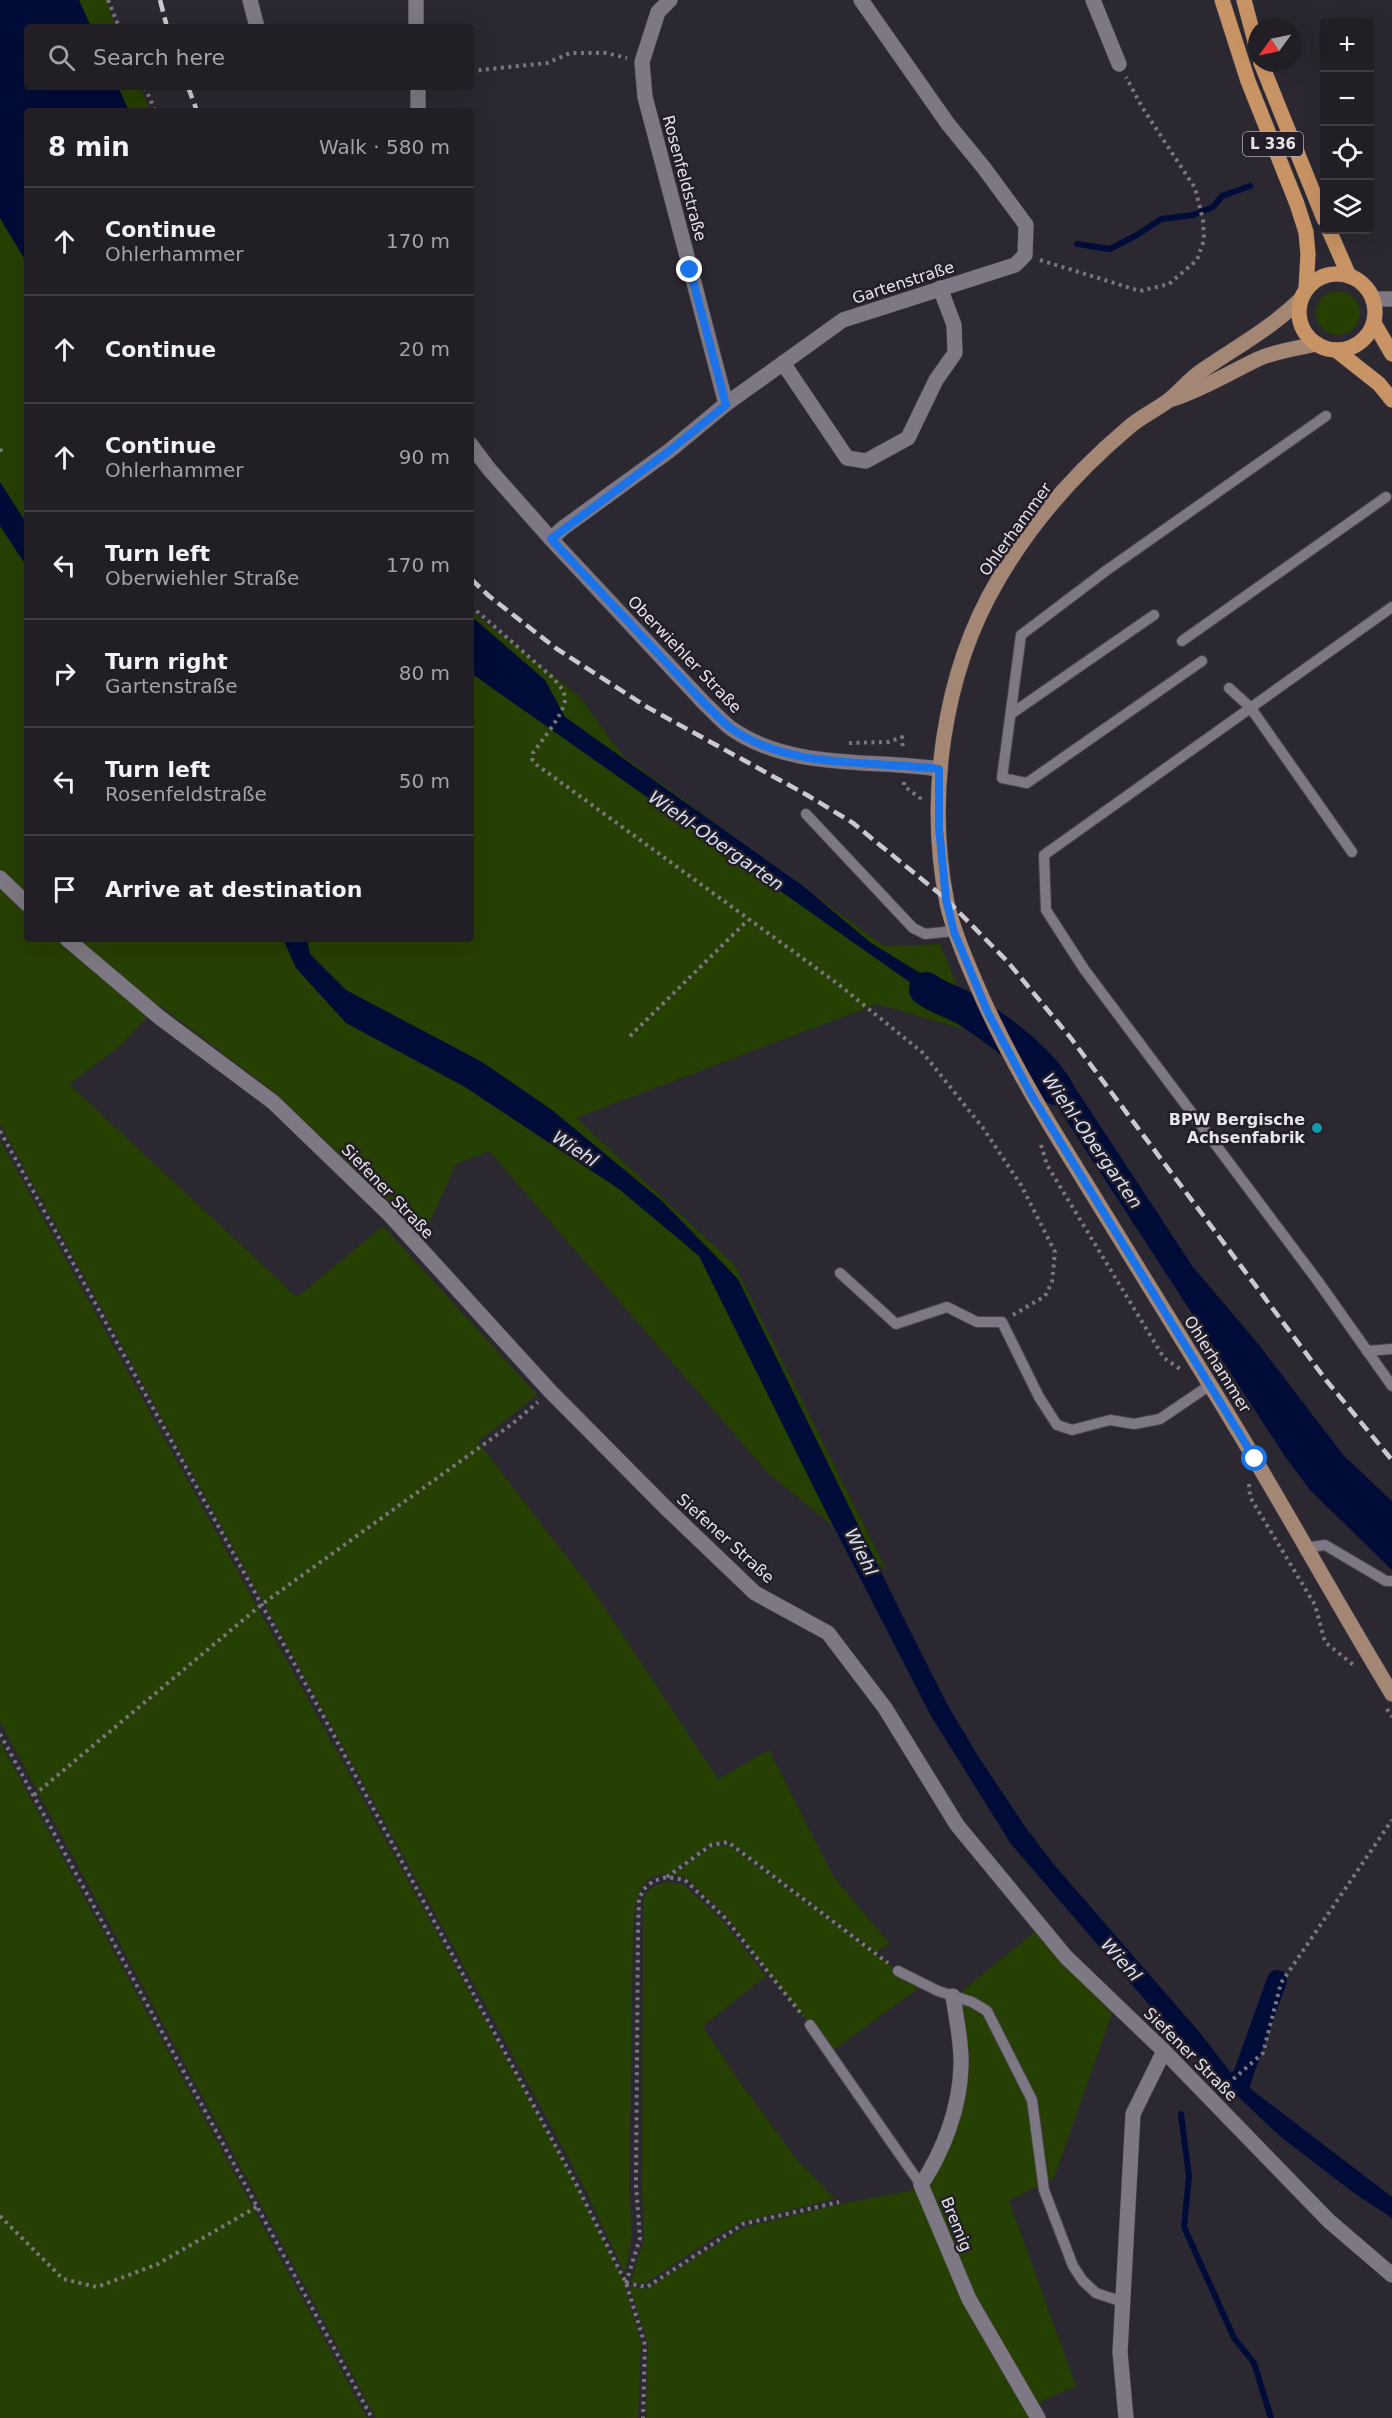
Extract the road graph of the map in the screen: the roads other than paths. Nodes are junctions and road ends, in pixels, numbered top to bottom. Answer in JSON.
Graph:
{"nodes":[{"id":1,"x":250,"y":0,"type":"edge"},
{"id":2,"x":416,"y":0,"type":"edge"},
{"id":3,"x":670,"y":0,"type":"edge"},
{"id":4,"x":861,"y":0,"type":"edge"},
{"id":5,"x":1093,"y":0,"type":"edge"},
{"id":6,"x":1222,"y":0,"type":"edge"},
{"id":7,"x":1244,"y":0,"type":"edge"},
{"id":8,"x":1249,"y":18,"type":"edge"},
{"id":9,"x":256,"y":24,"type":"edge"},
{"id":10,"x":416,"y":24,"type":"edge"},
{"id":11,"x":1119,"y":64,"type":"road end"},
{"id":12,"x":1265,"y":72,"type":"edge"},
{"id":13,"x":418,"y":90,"type":"edge"},
{"id":14,"x":418,"y":108,"type":"edge"},
{"id":15,"x":1320,"y":209,"type":"edge"},
{"id":16,"x":1331,"y":234,"type":"edge"},
{"id":17,"x":1349,"y":276,"type":"junction"},
{"id":18,"x":940,"y":288,"type":"junction"},
{"id":19,"x":1304,"y":294,"type":"junction"},
{"id":20,"x":1392,"y":298,"type":"edge"},
{"id":21,"x":1373,"y":299,"type":"junction"},
{"id":22,"x":1374,"y":323,"type":"junction"},
{"id":23,"x":1317,"y":344,"type":"junction"},
{"id":24,"x":1336,"y":350,"type":"junction"},
{"id":25,"x":1392,"y":354,"type":"edge"},
{"id":26,"x":783,"y":363,"type":"junction"},
{"id":27,"x":1168,"y":400,"type":"junction"},
{"id":28,"x":1392,"y":400,"type":"edge"},
{"id":29,"x":726,"y":405,"type":"junction"},
{"id":30,"x":1326,"y":416,"type":"dead end"},
{"id":31,"x":474,"y":449,"type":"edge"},
{"id":32,"x":1386,"y":496,"type":"dead end"},
{"id":33,"x":551,"y":539,"type":"junction"},
{"id":34,"x":1392,"y":607,"type":"edge"},
{"id":35,"x":1154,"y":615,"type":"dead end"},
{"id":36,"x":1182,"y":641,"type":"dead end"},
{"id":37,"x":1202,"y":661,"type":"dead end"},
{"id":38,"x":1229,"y":688,"type":"dead end"},
{"id":39,"x":1250,"y":708,"type":"junction"},
{"id":40,"x":1011,"y":714,"type":"junction"},
{"id":41,"x":939,"y":769,"type":"junction"},
{"id":42,"x":806,"y":814,"type":"dead end"},
{"id":43,"x":1352,"y":852,"type":"dead end"},
{"id":44,"x":0,"y":878,"type":"edge"},
{"id":45,"x":24,"y":901,"type":"edge"},
{"id":46,"x":954,"y":932,"type":"junction"},
{"id":47,"x":71,"y":942,"type":"edge"},
{"id":48,"x":840,"y":1273,"type":"dead end"},
{"id":49,"x":1392,"y":1349,"type":"edge"},
{"id":50,"x":1367,"y":1352,"type":"junction"},
{"id":51,"x":1210,"y":1384,"type":"junction"},
{"id":52,"x":1392,"y":1386,"type":"edge"},
{"id":53,"x":1305,"y":1548,"type":"junction"},
{"id":54,"x":1392,"y":1581,"type":"edge"},
{"id":55,"x":1392,"y":1694,"type":"edge"},
{"id":56,"x":898,"y":1971,"type":"road end"},
{"id":57,"x":953,"y":1996,"type":"junction"},
{"id":58,"x":810,"y":2025,"type":"road end"},
{"id":59,"x":1164,"y":2051,"type":"junction"},
{"id":60,"x":921,"y":2185,"type":"junction"},
{"id":61,"x":1392,"y":2275,"type":"edge"},
{"id":62,"x":1123,"y":2302,"type":"junction"},
{"id":63,"x":1038,"y":2418,"type":"edge"},
{"id":64,"x":1126,"y":2418,"type":"edge"}],
"edges":[{"from":1,"to":9,"type":"street"},
{"from":2,"to":10,"type":"street"},
{"from":3,"to":29,"type":"street","name":"Rosenfeldstraße"},
{"from":4,"to":18,"type":"street","name":"Gartenstraße"},
{"from":5,"to":11,"type":"street"},
{"from":6,"to":19,"type":"main road","number":"L 336"},
{"from":7,"to":8,"type":"main road"},
{"from":12,"to":15,"type":"main road","number":"L 336"},
{"from":13,"to":14,"type":"street"},
{"from":16,"to":17,"type":"main road"},
{"from":17,"to":19,"type":"main road"},
{"from":17,"to":21,"type":"main road"},
{"from":18,"to":26,"type":"street","name":"Gartenstraße"},
{"from":18,"to":26,"type":"street"},
{"from":19,"to":23,"type":"main road"},
{"from":19,"to":27,"type":"street","name":"Ohlerhammer"},
{"from":20,"to":21,"type":"street"},
{"from":21,"to":22,"type":"main road"},
{"from":22,"to":24,"type":"main road"},
{"from":22,"to":25,"type":"main road"},
{"from":23,"to":24,"type":"main road"},
{"from":23,"to":27,"type":"street","name":"Ohlerhammer"},
{"from":24,"to":28,"type":"main road"},
{"from":26,"to":29,"type":"street","name":"Gartenstraße"},
{"from":27,"to":41,"type":"street","name":"Ohlerhammer"},
{"from":29,"to":33,"type":"street","name":"Gartenstraße"},
{"from":30,"to":40,"type":"lane"},
{"from":31,"to":33,"type":"street","name":"Oberwiehler Straße"},
{"from":32,"to":36,"type":"lane"},
{"from":33,"to":41,"type":"street","name":"Oberwiehler Straße"},
{"from":34,"to":39,"type":"lane"},
{"from":35,"to":40,"type":"lane"},
{"from":37,"to":40,"type":"lane"},
{"from":38,"to":39,"type":"lane"},
{"from":39,"to":43,"type":"lane"},
{"from":39,"to":50,"type":"lane"},
{"from":41,"to":46,"type":"street","name":"Ohlerhammer"},
{"from":42,"to":46,"type":"lane"},
{"from":44,"to":45,"type":"street"},
{"from":46,"to":51,"type":"street","name":"Ohlerhammer"},
{"from":47,"to":59,"type":"street","name":"Siefener Straße"},
{"from":48,"to":51,"type":"lane"},
{"from":49,"to":50,"type":"lane"},
{"from":50,"to":52,"type":"lane"},
{"from":51,"to":53,"type":"street","name":"Ohlerhammer"},
{"from":53,"to":54,"type":"lane"},
{"from":53,"to":55,"type":"street","name":"Ohlerhammer"},
{"from":56,"to":57,"type":"lane"},
{"from":57,"to":60,"type":"street","name":"Bremig"},
{"from":57,"to":62,"type":"lane"},
{"from":58,"to":60,"type":"lane"},
{"from":59,"to":61,"type":"street","name":"Siefener Straße"},
{"from":59,"to":62,"type":"street"},
{"from":60,"to":63,"type":"street","name":"Bremig"},
{"from":62,"to":64,"type":"street"}]}
